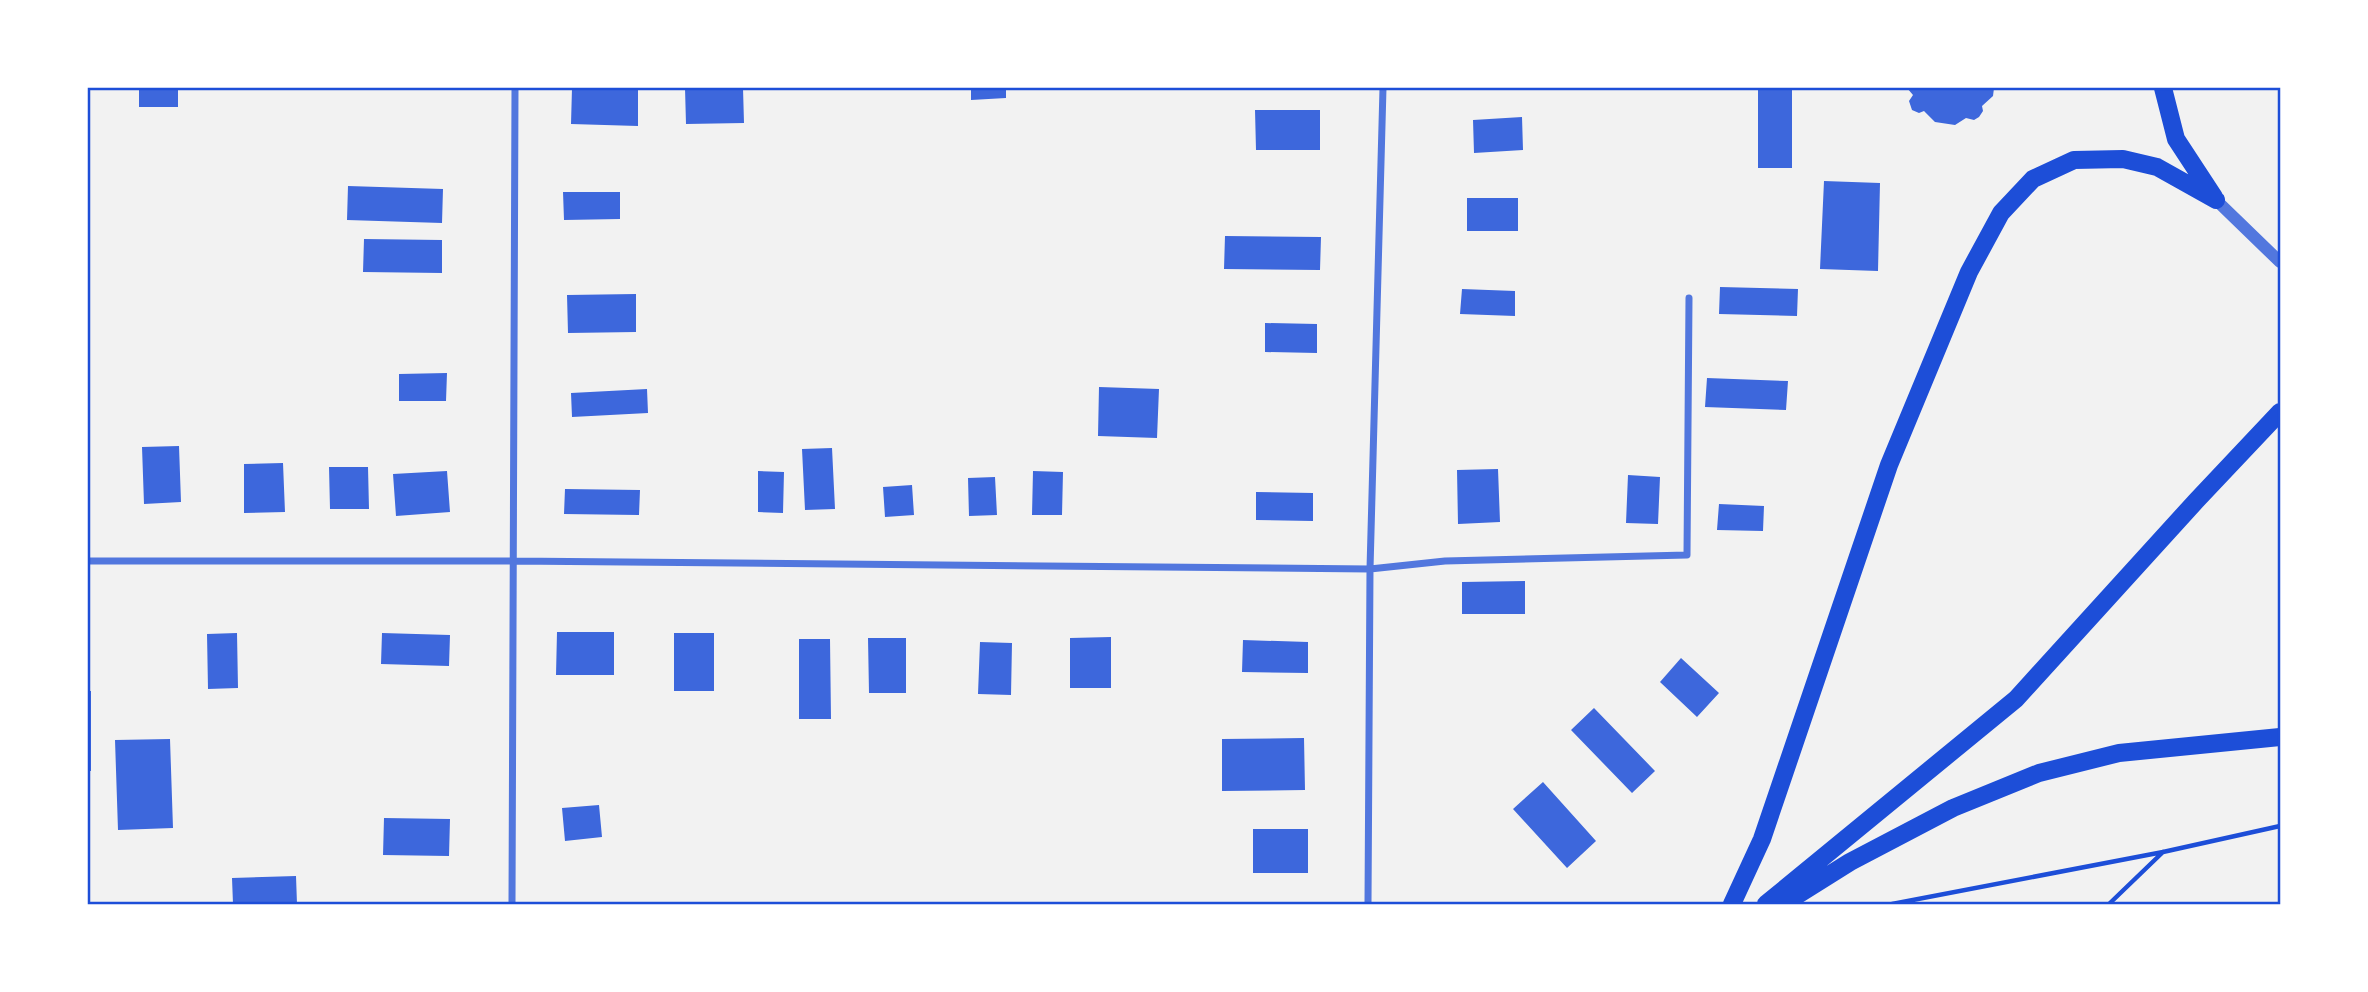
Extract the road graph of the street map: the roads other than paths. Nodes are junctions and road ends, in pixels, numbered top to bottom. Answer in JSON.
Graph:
{"nodes":[{"id":1,"x":515,"y":88,"type":"edge"},
{"id":2,"x":1383,"y":88,"type":"edge"},
{"id":3,"x":2163,"y":88,"type":"edge"},
{"id":4,"x":2216,"y":200,"type":"junction"},
{"id":5,"x":2280,"y":262,"type":"edge"},
{"id":6,"x":1689,"y":298,"type":"dead end"},
{"id":7,"x":2280,"y":412,"type":"edge"},
{"id":8,"x":88,"y":561,"type":"edge"},
{"id":9,"x":513,"y":561,"type":"junction"},
{"id":10,"x":1370,"y":569,"type":"junction"},
{"id":11,"x":2280,"y":737,"type":"edge"},
{"id":12,"x":512,"y":905,"type":"edge"},
{"id":13,"x":1368,"y":905,"type":"edge"},
{"id":14,"x":1732,"y":905,"type":"edge"},
{"id":15,"x":1766,"y":905,"type":"edge"},
{"id":16,"x":1783,"y":905,"type":"edge"}],
"edges":[{"from":1,"to":9,"type":"street"},
{"from":2,"to":10,"type":"street"},
{"from":3,"to":4,"type":"main road"},
{"from":4,"to":5,"type":"street"},
{"from":4,"to":14,"type":"main road"},
{"from":6,"to":10,"type":"street"},
{"from":7,"to":15,"type":"main road"},
{"from":8,"to":9,"type":"street"},
{"from":9,"to":10,"type":"street"},
{"from":9,"to":12,"type":"street"},
{"from":10,"to":13,"type":"street"},
{"from":11,"to":16,"type":"main road"}]}
